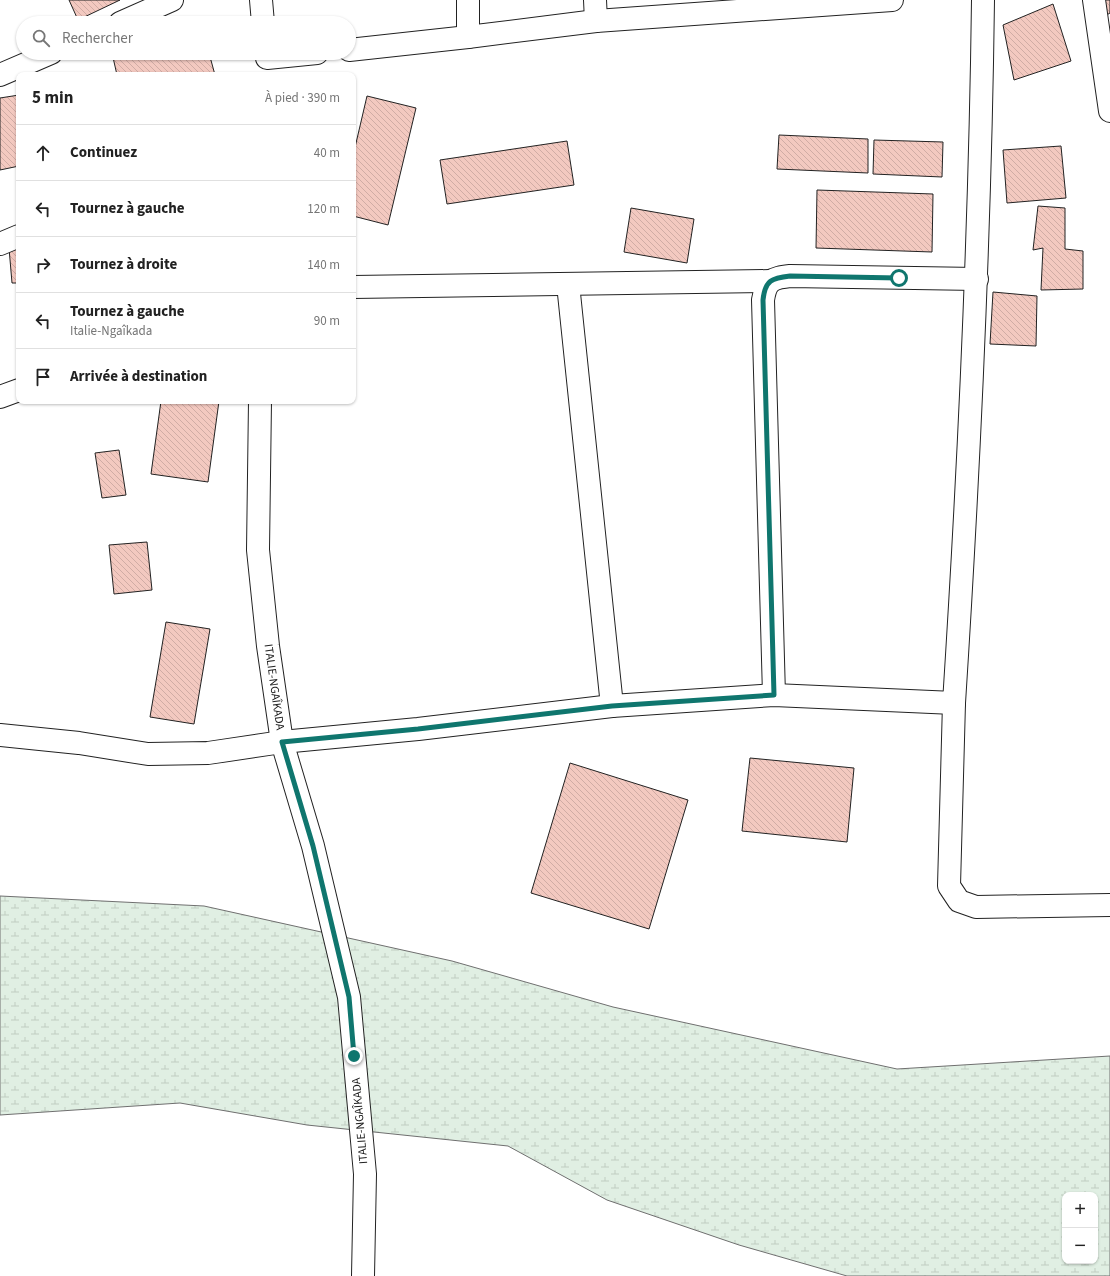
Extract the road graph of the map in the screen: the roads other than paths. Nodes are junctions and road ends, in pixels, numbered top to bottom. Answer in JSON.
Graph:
{"nodes":[{"id":1,"x":172,"y":0,"type":"edge"},
{"id":2,"x":262,"y":0,"type":"edge"},
{"id":3,"x":468,"y":0,"type":"edge"},
{"id":4,"x":892,"y":0,"type":"edge"},
{"id":5,"x":983,"y":0,"type":"edge"},
{"id":6,"x":1094,"y":0,"type":"edge"},
{"id":7,"x":595,"y":10,"type":"edge"},
{"id":8,"x":136,"y":16,"type":"edge"},
{"id":9,"x":263,"y":16,"type":"edge"},
{"id":10,"x":468,"y":37,"type":"junction"},
{"id":11,"x":356,"y":49,"type":"edge"},
{"id":12,"x":35,"y":60,"type":"edge"},
{"id":13,"x":277,"y":60,"type":"edge"},
{"id":14,"x":266,"y":62,"type":"edge"},
{"id":15,"x":0,"y":75,"type":"edge"},
{"id":16,"x":1110,"y":112,"type":"edge"},
{"id":17,"x":16,"y":237,"type":"edge"},
{"id":18,"x":0,"y":244,"type":"edge"},
{"id":19,"x":977,"y":279,"type":"junction"},
{"id":20,"x":771,"y":281,"type":"junction"},
{"id":21,"x":568,"y":284,"type":"junction"},
{"id":22,"x":356,"y":287,"type":"edge"},
{"id":23,"x":16,"y":391,"type":"edge"},
{"id":24,"x":0,"y":397,"type":"edge"},
{"id":25,"x":260,"y":404,"type":"edge"},
{"id":26,"x":774,"y":695,"type":"junction"},
{"id":27,"x":954,"y":703,"type":"junction"},
{"id":28,"x":612,"y":706,"type":"junction"},
{"id":29,"x":0,"y":735,"type":"edge"},
{"id":30,"x":282,"y":742,"type":"junction"},
{"id":31,"x":1110,"y":905,"type":"edge"},
{"id":32,"x":363,"y":1276,"type":"edge"}],
"edges":[{"from":1,"to":8,"type":"street"},
{"from":2,"to":9,"type":"street"},
{"from":3,"to":10,"type":"street"},
{"from":4,"to":7,"type":"street"},
{"from":5,"to":19,"type":"street"},
{"from":6,"to":16,"type":"street"},
{"from":7,"to":10,"type":"street"},
{"from":10,"to":11,"type":"street"},
{"from":12,"to":15,"type":"street"},
{"from":13,"to":14,"type":"street"},
{"from":17,"to":18,"type":"street"},
{"from":19,"to":20,"type":"street"},
{"from":19,"to":27,"type":"street"},
{"from":20,"to":21,"type":"street"},
{"from":20,"to":26,"type":"street"},
{"from":21,"to":22,"type":"street"},
{"from":21,"to":28,"type":"street"},
{"from":23,"to":24,"type":"street"},
{"from":25,"to":30,"type":"street","name":"ITALIE-NGAÎKADA"},
{"from":26,"to":27,"type":"street"},
{"from":26,"to":28,"type":"street"},
{"from":27,"to":31,"type":"street"},
{"from":28,"to":30,"type":"street"},
{"from":29,"to":30,"type":"street"},
{"from":30,"to":32,"type":"street","name":"ITALIE-NGAÎKADA"}]}
